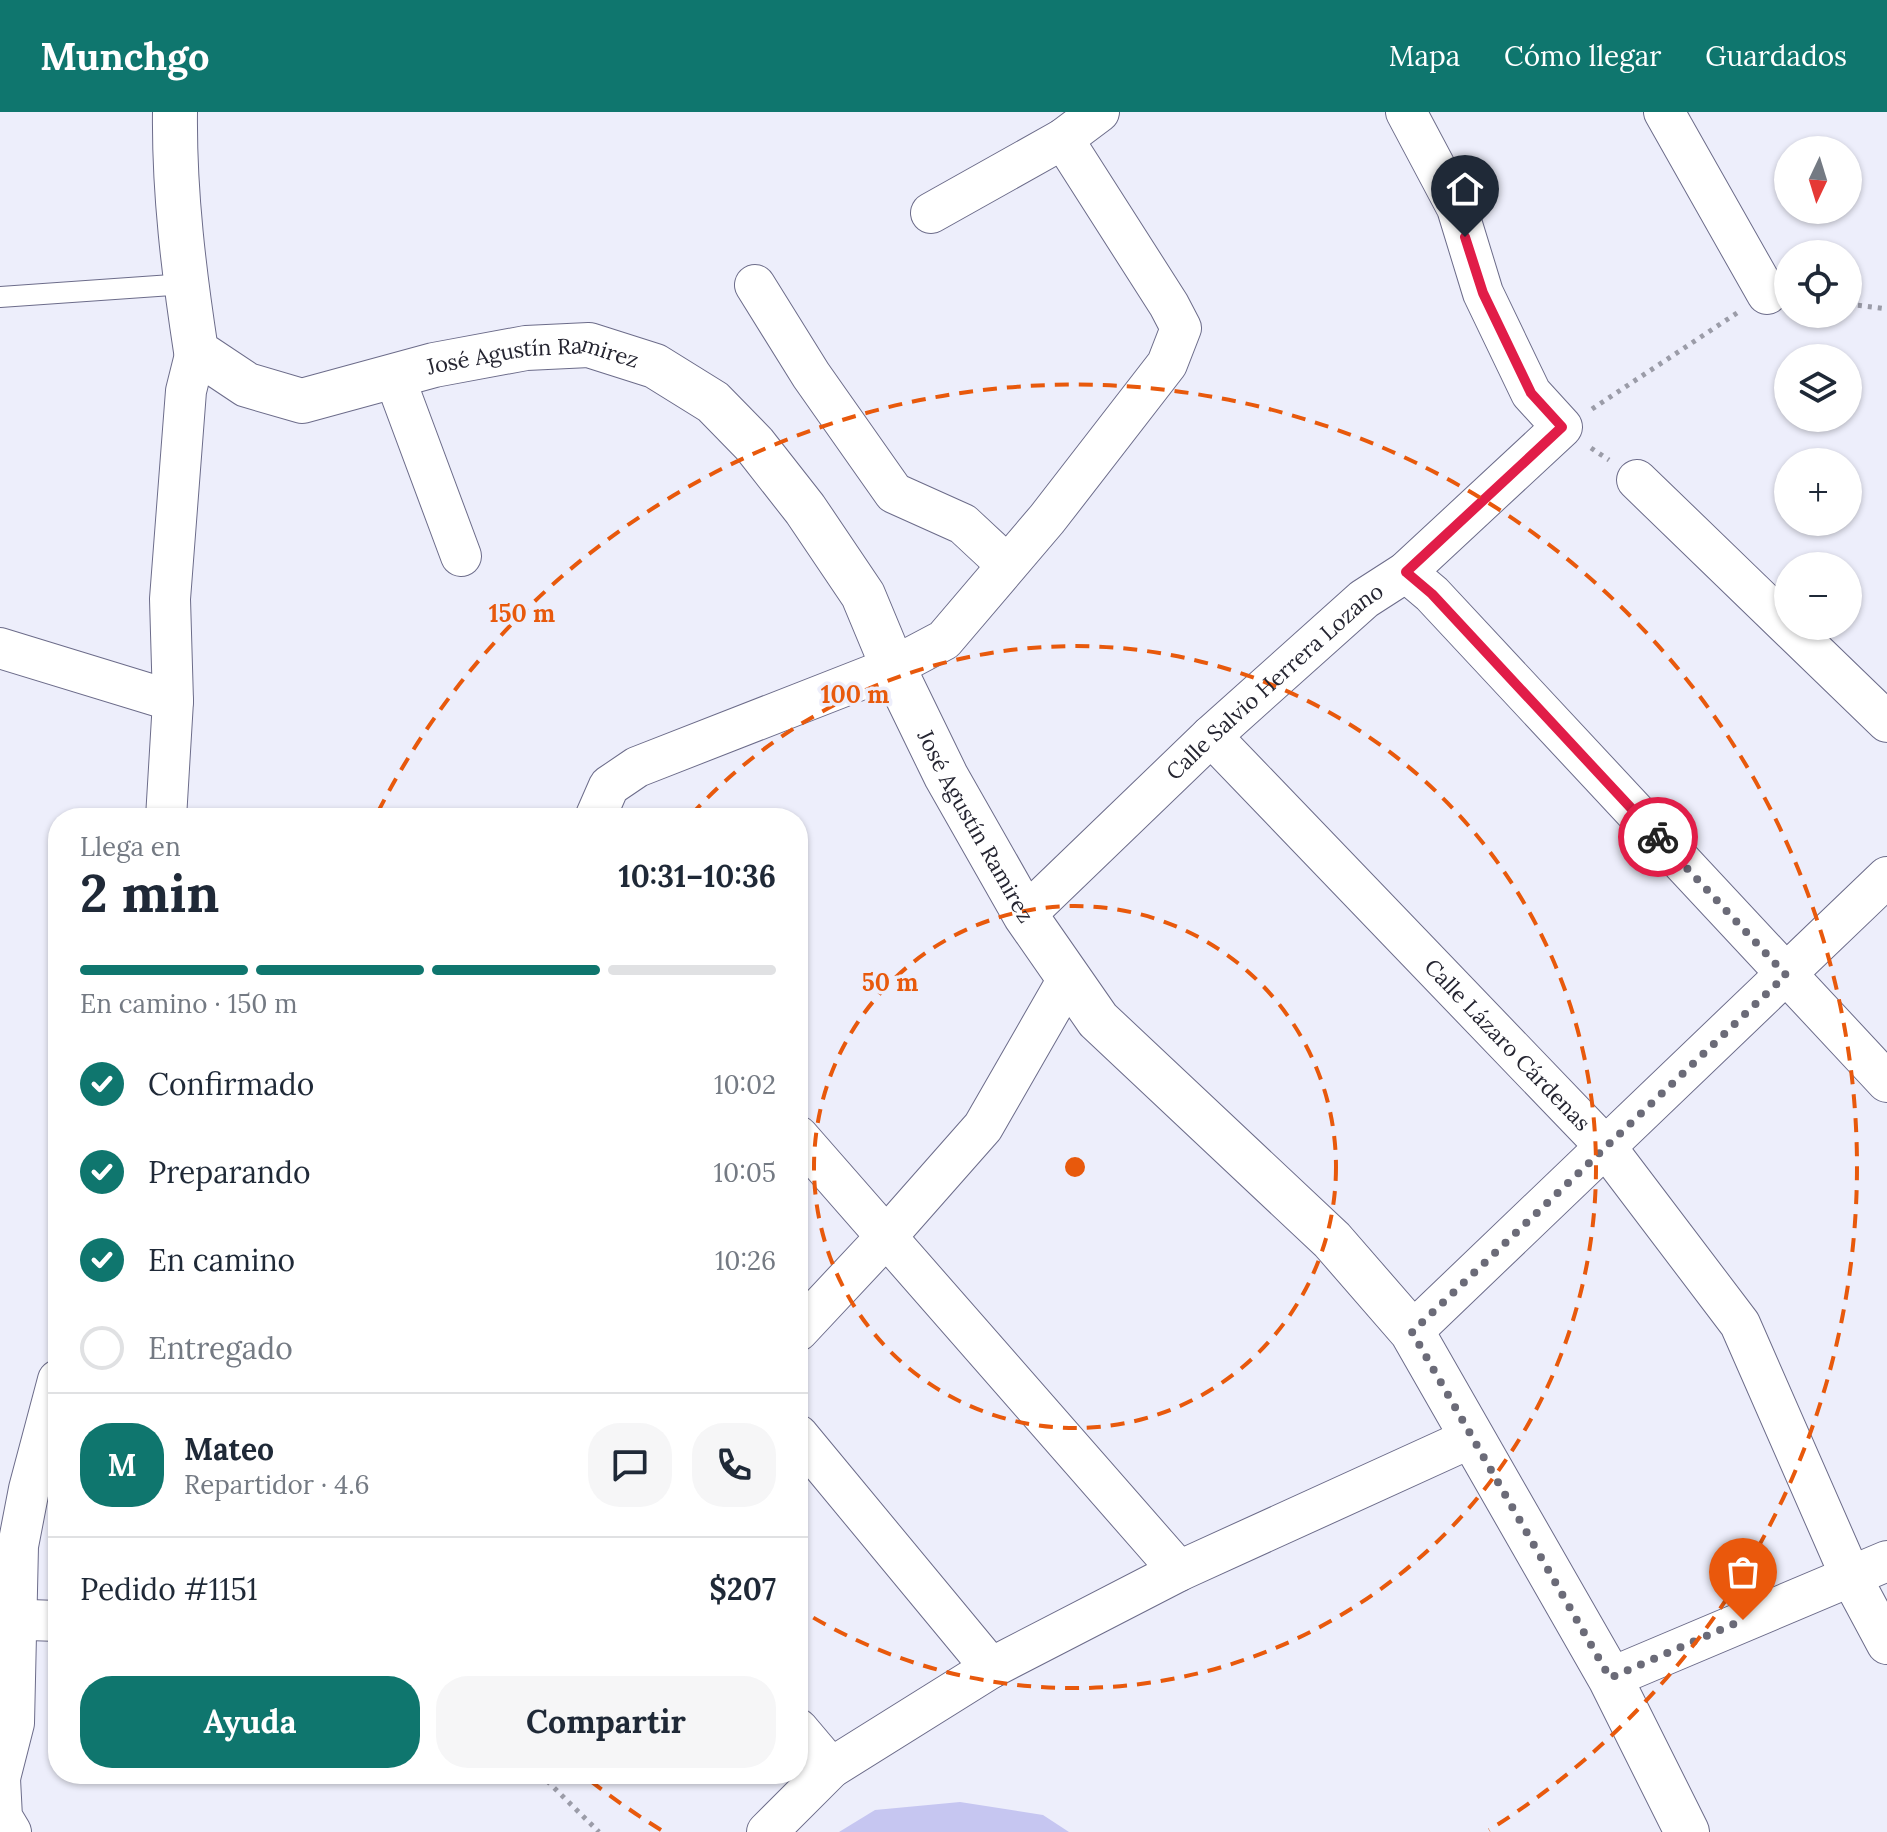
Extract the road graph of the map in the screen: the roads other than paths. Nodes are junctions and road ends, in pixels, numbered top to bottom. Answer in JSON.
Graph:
{"nodes":[{"id":1,"x":175,"y":112,"type":"edge"},
{"id":2,"x":1099,"y":112,"type":"edge"},
{"id":3,"x":1406,"y":112,"type":"edge"},
{"id":4,"x":1664,"y":112,"type":"edge"},
{"id":5,"x":1063,"y":139,"type":"junction"},
{"id":6,"x":931,"y":213,"type":"dead end"},
{"id":7,"x":186,"y":284,"type":"junction"},
{"id":8,"x":755,"y":285,"type":"dead end"},
{"id":9,"x":1767,"y":294,"type":"road end"},
{"id":10,"x":0,"y":297,"type":"edge"},
{"id":11,"x":196,"y":351,"type":"junction"},
{"id":12,"x":394,"y":376,"type":"junction"},
{"id":13,"x":1637,"y":480,"type":"road end"},
{"id":14,"x":461,"y":556,"type":"dead end"},
{"id":15,"x":1007,"y":565,"type":"junction"},
{"id":16,"x":1406,"y":572,"type":"junction"},
{"id":17,"x":0,"y":648,"type":"edge"},
{"id":18,"x":893,"y":667,"type":"junction"},
{"id":19,"x":173,"y":701,"type":"junction"},
{"id":20,"x":1887,"y":722,"type":"edge"},
{"id":21,"x":1211,"y":736,"type":"junction"},
{"id":22,"x":167,"y":808,"type":"edge"},
{"id":23,"x":599,"y":808,"type":"edge"},
{"id":24,"x":1887,"y":877,"type":"edge"},
{"id":25,"x":1025,"y":915,"type":"junction"},
{"id":26,"x":1786,"y":975,"type":"junction"},
{"id":27,"x":1068,"y":979,"type":"junction"},
{"id":28,"x":1887,"y":1082,"type":"edge"},
{"id":29,"x":1605,"y":1146,"type":"junction"},
{"id":30,"x":808,"y":1147,"type":"edge"},
{"id":31,"x":886,"y":1237,"type":"junction"},
{"id":32,"x":808,"y":1320,"type":"edge"},
{"id":33,"x":1412,"y":1332,"type":"junction"},
{"id":34,"x":48,"y":1418,"type":"edge"},
{"id":35,"x":1473,"y":1437,"type":"junction"},
{"id":36,"x":808,"y":1447,"type":"edge"},
{"id":37,"x":1887,"y":1561,"type":"edge"},
{"id":38,"x":1179,"y":1571,"type":"junction"},
{"id":39,"x":1850,"y":1575,"type":"junction"},
{"id":40,"x":9,"y":1620,"type":"edge"},
{"id":41,"x":48,"y":1621,"type":"edge"},
{"id":42,"x":1887,"y":1644,"type":"edge"},
{"id":43,"x":991,"y":1668,"type":"junction"},
{"id":44,"x":1610,"y":1678,"type":"junction"},
{"id":45,"x":808,"y":1741,"type":"edge"},
{"id":46,"x":831,"y":1768,"type":"junction"},
{"id":47,"x":0,"y":1779,"type":"edge"},
{"id":48,"x":11,"y":1832,"type":"edge"},
{"id":49,"x":767,"y":1832,"type":"edge"},
{"id":50,"x":1687,"y":1832,"type":"edge"}],
"edges":[{"from":1,"to":7,"type":"street"},
{"from":2,"to":5,"type":"street"},
{"from":3,"to":16,"type":"street","name":"Calle Salvio Herrera Lozano"},
{"from":4,"to":9,"type":"street"},
{"from":5,"to":6,"type":"street"},
{"from":5,"to":15,"type":"street"},
{"from":7,"to":10,"type":"lane"},
{"from":7,"to":11,"type":"street"},
{"from":8,"to":15,"type":"street"},
{"from":11,"to":12,"type":"street","name":"José Agustín Ramirez"},
{"from":11,"to":19,"type":"street"},
{"from":12,"to":14,"type":"street"},
{"from":12,"to":18,"type":"street","name":"José Agustín Ramirez"},
{"from":13,"to":20,"type":"street"},
{"from":15,"to":18,"type":"street"},
{"from":16,"to":21,"type":"street","name":"Calle Salvio Herrera Lozano"},
{"from":16,"to":26,"type":"street"},
{"from":17,"to":19,"type":"street"},
{"from":18,"to":23,"type":"street"},
{"from":18,"to":25,"type":"street","name":"José Agustín Ramirez"},
{"from":19,"to":22,"type":"street"},
{"from":21,"to":25,"type":"street","name":"Calle Salvio Herrera Lozano"},
{"from":21,"to":29,"type":"street","name":"Calle Lázaro Cárdenas"},
{"from":24,"to":26,"type":"street"},
{"from":25,"to":27,"type":"street","name":"José Agustín Ramirez"},
{"from":26,"to":28,"type":"street"},
{"from":26,"to":29,"type":"street"},
{"from":27,"to":31,"type":"street"},
{"from":27,"to":33,"type":"street","name":"José Agustín Ramirez"},
{"from":29,"to":33,"type":"street"},
{"from":29,"to":39,"type":"street","name":"Calle Lázaro Cárdenas"},
{"from":30,"to":31,"type":"street"},
{"from":31,"to":32,"type":"street"},
{"from":31,"to":38,"type":"street"},
{"from":33,"to":35,"type":"street","name":"José Agustín Ramirez"},
{"from":34,"to":40,"type":"street"},
{"from":35,"to":38,"type":"street"},
{"from":35,"to":44,"type":"street","name":"José Agustín Ramirez"},
{"from":36,"to":43,"type":"street"},
{"from":37,"to":39,"type":"street"},
{"from":38,"to":43,"type":"street"},
{"from":39,"to":42,"type":"street","name":"Calle Lázaro Cárdenas"},
{"from":39,"to":44,"type":"street"},
{"from":40,"to":41,"type":"street"},
{"from":40,"to":47,"type":"street"},
{"from":43,"to":46,"type":"street"},
{"from":44,"to":50,"type":"street","name":"José Agustín Ramirez"},
{"from":45,"to":46,"type":"street"},
{"from":46,"to":49,"type":"street"},
{"from":47,"to":48,"type":"street"}]}
